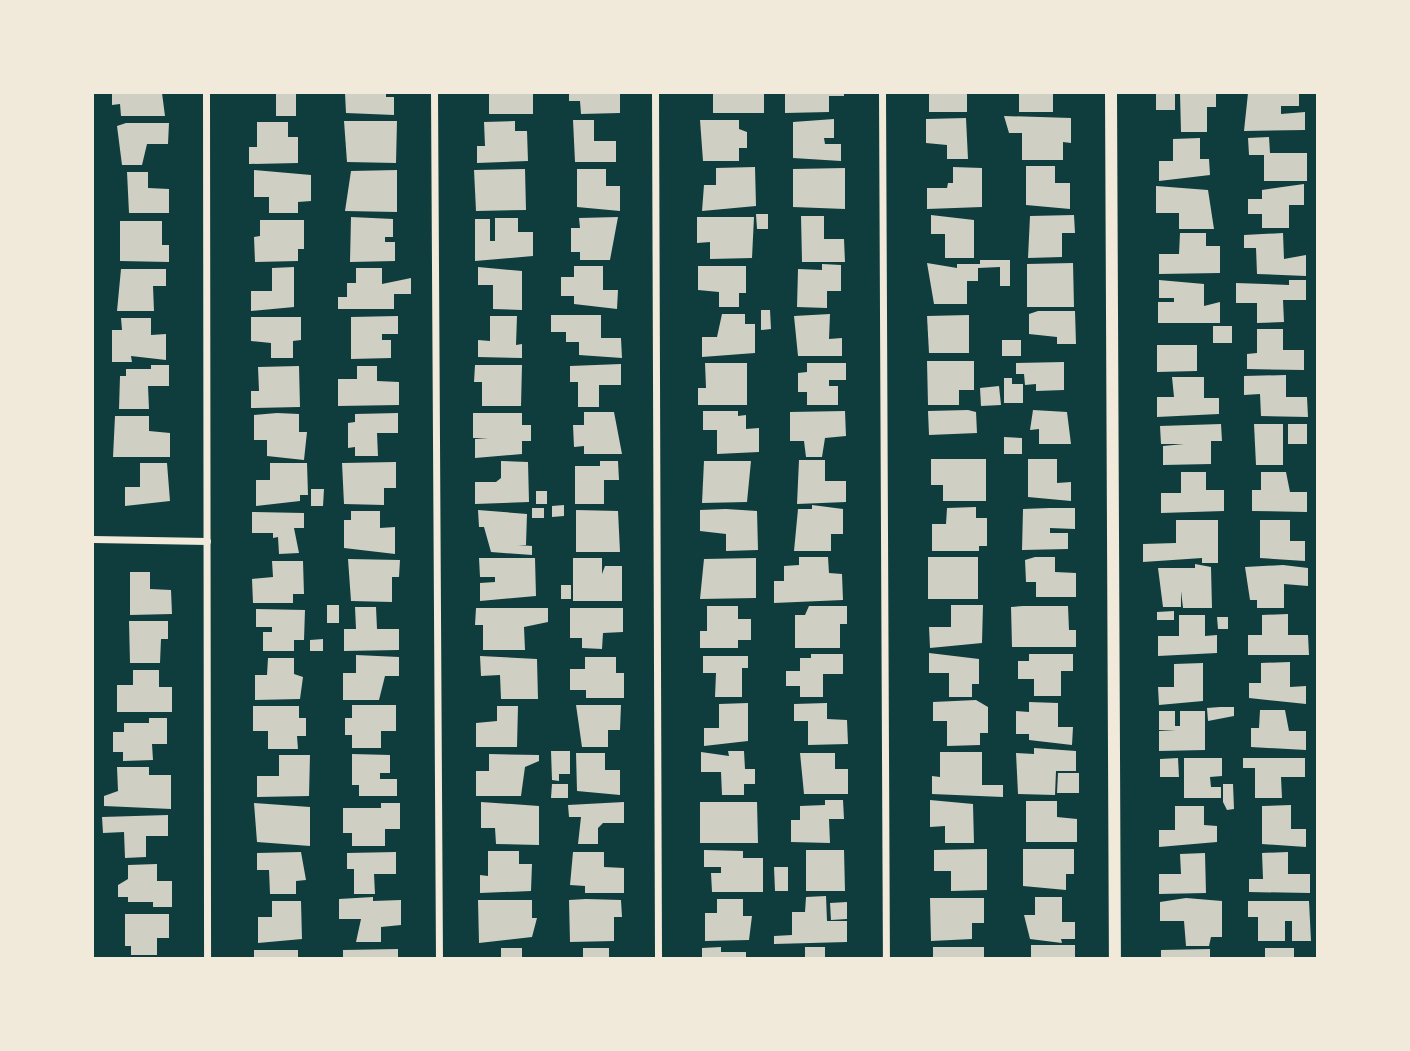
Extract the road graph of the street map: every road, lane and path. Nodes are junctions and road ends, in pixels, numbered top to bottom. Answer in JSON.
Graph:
{"nodes":[{"id":1,"x":206,"y":93,"type":"edge"},
{"id":2,"x":434,"y":93,"type":"edge"},
{"id":3,"x":655,"y":93,"type":"edge"},
{"id":4,"x":882,"y":93,"type":"edge"},
{"id":5,"x":1111,"y":93,"type":"edge"},
{"id":6,"x":93,"y":539,"type":"edge"},
{"id":7,"x":207,"y":541,"type":"junction"},
{"id":8,"x":207,"y":958,"type":"edge"},
{"id":9,"x":439,"y":958,"type":"edge"},
{"id":10,"x":658,"y":958,"type":"edge"},
{"id":11,"x":886,"y":958,"type":"edge"},
{"id":12,"x":1115,"y":958,"type":"edge"}],
"edges":[{"from":1,"to":7,"type":"street"},
{"from":2,"to":9,"type":"street"},
{"from":3,"to":10,"type":"street"},
{"from":4,"to":11,"type":"street"},
{"from":5,"to":12,"type":"street"},
{"from":6,"to":7,"type":"street"},
{"from":7,"to":8,"type":"street"}]}
